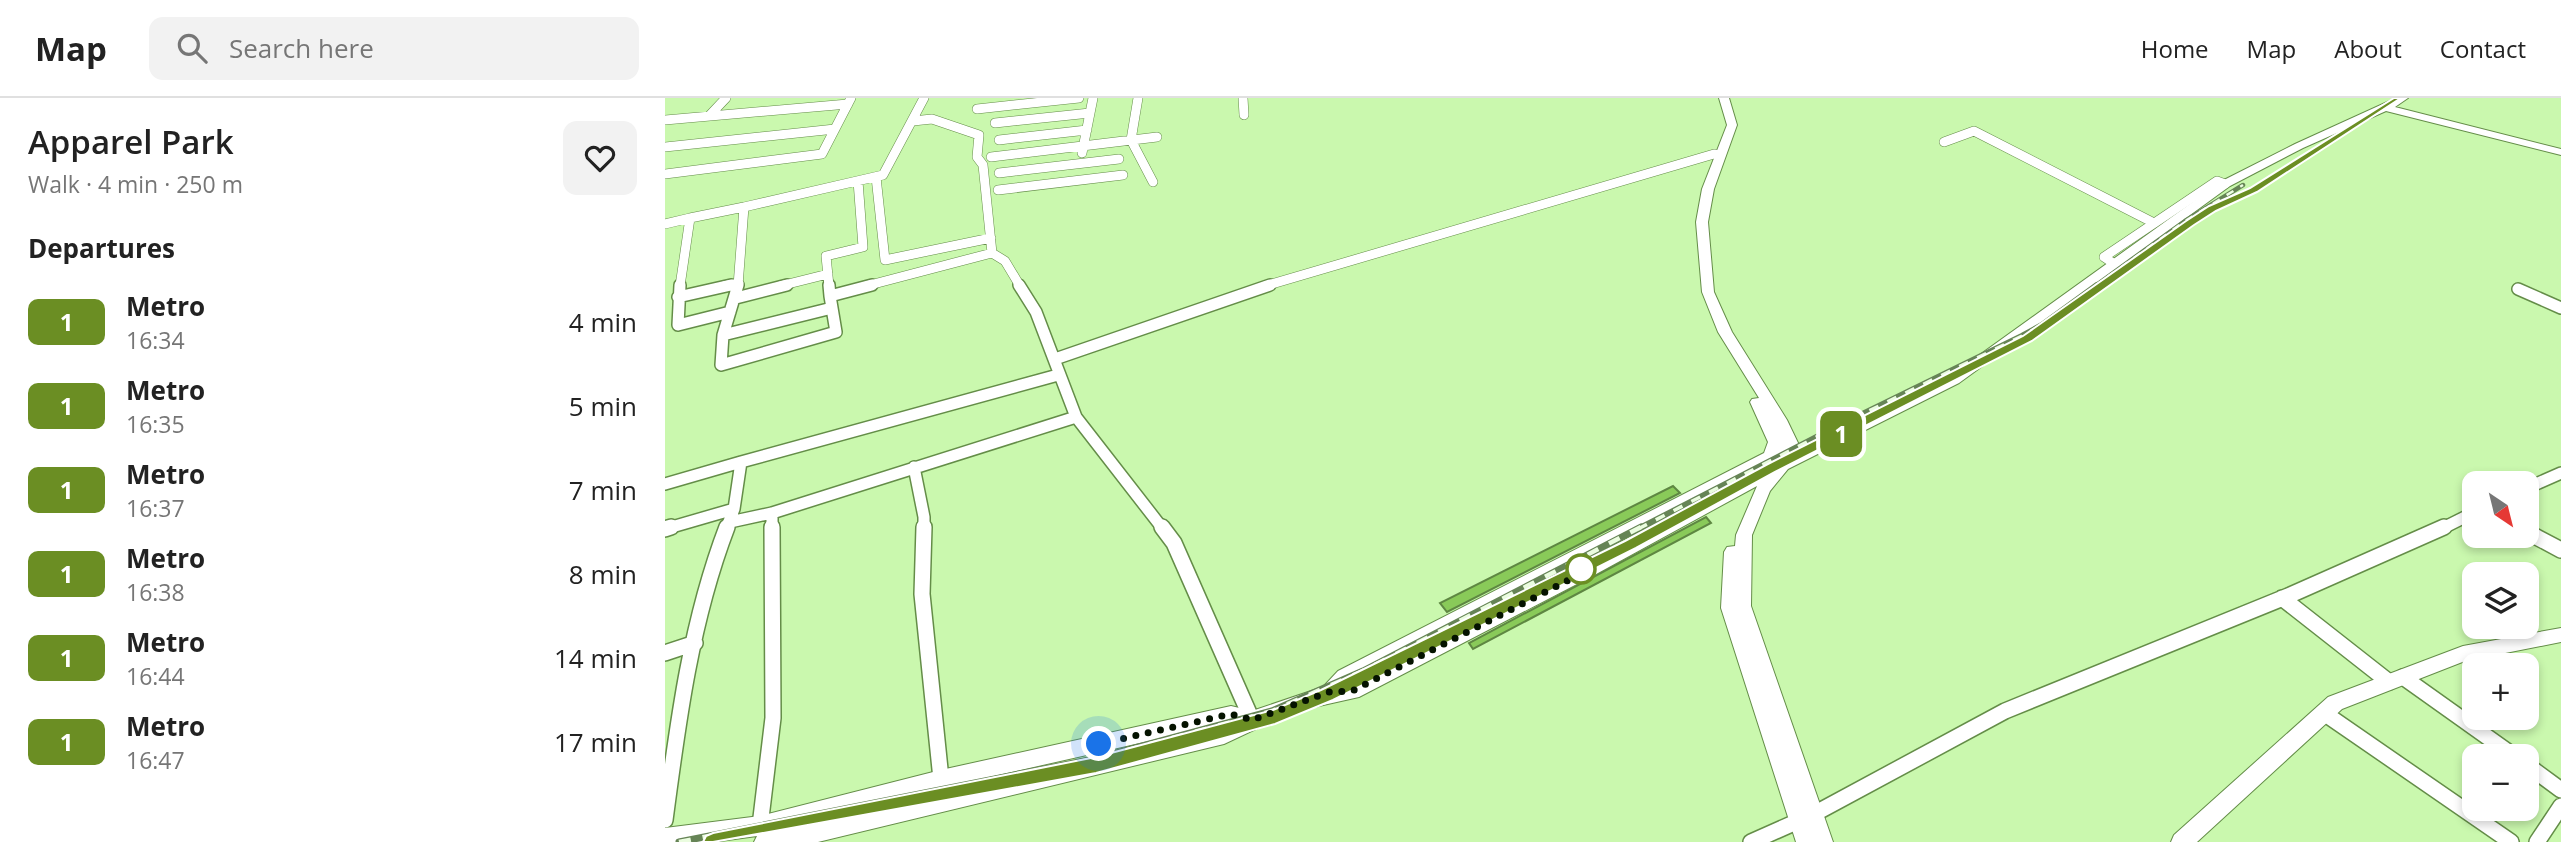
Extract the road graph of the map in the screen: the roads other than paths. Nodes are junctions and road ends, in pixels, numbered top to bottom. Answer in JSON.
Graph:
{"nodes":[{"id":1,"x":726,"y":98,"type":"edge"},
{"id":2,"x":924,"y":98,"type":"edge"},
{"id":3,"x":1079,"y":98,"type":"edge"},
{"id":4,"x":1093,"y":98,"type":"edge"},
{"id":5,"x":1138,"y":98,"type":"edge"},
{"id":6,"x":1243,"y":98,"type":"edge"},
{"id":7,"x":1717,"y":98,"type":"edge"},
{"id":8,"x":1724,"y":98,"type":"edge"},
{"id":9,"x":2403,"y":98,"type":"edge"},
{"id":10,"x":850,"y":101,"type":"edge"},
{"id":11,"x":2390,"y":108,"type":"junction"},
{"id":12,"x":977,"y":109,"type":"dead end"},
{"id":13,"x":1090,"y":113,"type":"junction"},
{"id":14,"x":709,"y":116,"type":"junction"},
{"id":15,"x":1244,"y":116,"type":"dead end"},
{"id":16,"x":665,"y":120,"type":"edge"},
{"id":17,"x":912,"y":121,"type":"junction"},
{"id":18,"x":995,"y":123,"type":"dead end"},
{"id":19,"x":835,"y":129,"type":"junction"},
{"id":20,"x":1087,"y":130,"type":"junction"},
{"id":21,"x":1157,"y":138,"type":"dead end"},
{"id":22,"x":999,"y":140,"type":"dead end"},
{"id":23,"x":1131,"y":141,"type":"junction"},
{"id":24,"x":1944,"y":142,"type":"dead end"},
{"id":25,"x":665,"y":146,"type":"edge"},
{"id":26,"x":1083,"y":146,"type":"junction"},
{"id":27,"x":2561,"y":152,"type":"edge"},
{"id":28,"x":1717,"y":155,"type":"junction"},
{"id":29,"x":991,"y":157,"type":"dead end"},
{"id":30,"x":1119,"y":159,"type":"dead end"},
{"id":31,"x":1080,"y":163,"type":"junction"},
{"id":32,"x":999,"y":173,"type":"dead end"},
{"id":33,"x":665,"y":174,"type":"edge"},
{"id":34,"x":1123,"y":175,"type":"dead end"},
{"id":35,"x":876,"y":177,"type":"junction"},
{"id":36,"x":858,"y":181,"type":"junction"},
{"id":37,"x":1153,"y":181,"type":"dead end"},
{"id":38,"x":2225,"y":184,"type":"junction"},
{"id":39,"x":1076,"y":185,"type":"junction"},
{"id":40,"x":998,"y":190,"type":"dead end"},
{"id":41,"x":744,"y":207,"type":"junction"},
{"id":42,"x":690,"y":218,"type":"junction"},
{"id":43,"x":2154,"y":223,"type":"junction"},
{"id":44,"x":665,"y":224,"type":"edge"},
{"id":45,"x":991,"y":237,"type":"junction"},
{"id":46,"x":992,"y":253,"type":"junction"},
{"id":47,"x":2113,"y":263,"type":"junction"},
{"id":48,"x":828,"y":274,"type":"junction"},
{"id":49,"x":740,"y":283,"type":"junction"},
{"id":50,"x":2518,"y":289,"type":"dead end"},
{"id":51,"x":830,"y":296,"type":"junction"},
{"id":52,"x":678,"y":297,"type":"junction"},
{"id":53,"x":736,"y":298,"type":"junction"},
{"id":54,"x":832,"y":308,"type":"junction"},
{"id":55,"x":2561,"y":308,"type":"edge"},
{"id":56,"x":730,"y":312,"type":"junction"},
{"id":57,"x":723,"y":335,"type":"junction"},
{"id":58,"x":1055,"y":359,"type":"junction"},
{"id":59,"x":1058,"y":375,"type":"junction"},
{"id":60,"x":1768,"y":410,"type":"junction"},
{"id":61,"x":1076,"y":417,"type":"junction"},
{"id":62,"x":1825,"y":444,"type":"junction"},
{"id":63,"x":1791,"y":445,"type":"junction"},
{"id":64,"x":1777,"y":460,"type":"junction"},
{"id":65,"x":741,"y":462,"type":"junction"},
{"id":66,"x":914,"y":467,"type":"junction"},
{"id":67,"x":2561,"y":472,"type":"edge"},
{"id":68,"x":1762,"y":477,"type":"junction"},
{"id":69,"x":2539,"y":482,"type":"edge"},
{"id":70,"x":665,"y":484,"type":"edge"},
{"id":71,"x":772,"y":513,"type":"junction"},
{"id":72,"x":732,"y":515,"type":"junction"},
{"id":73,"x":2462,"y":518,"type":"edge"},
{"id":74,"x":665,"y":529,"type":"edge"},
{"id":75,"x":2539,"y":538,"type":"edge"},
{"id":76,"x":2561,"y":550,"type":"edge"},
{"id":77,"x":2282,"y":598,"type":"junction"},
{"id":78,"x":2561,"y":635,"type":"edge"},
{"id":79,"x":695,"y":643,"type":"junction"},
{"id":80,"x":665,"y":653,"type":"edge"},
{"id":81,"x":2396,"y":680,"type":"junction"},
{"id":82,"x":1329,"y":692,"type":"junction"},
{"id":83,"x":2324,"y":713,"type":"junction"},
{"id":84,"x":1252,"y":720,"type":"junction"},
{"id":85,"x":2495,"y":744,"type":"edge"},
{"id":86,"x":2539,"y":774,"type":"edge"},
{"id":87,"x":941,"y":779,"type":"junction"},
{"id":88,"x":2561,"y":790,"type":"edge"},
{"id":89,"x":2561,"y":806,"type":"edge"},
{"id":90,"x":1806,"y":818,"type":"junction"},
{"id":91,"x":665,"y":820,"type":"edge"},
{"id":92,"x":763,"y":834,"type":"edge"},
{"id":93,"x":665,"y":838,"type":"edge"},
{"id":94,"x":1751,"y":842,"type":"edge"},
{"id":95,"x":1808,"y":842,"type":"edge"},
{"id":96,"x":1822,"y":842,"type":"edge"},
{"id":97,"x":2182,"y":842,"type":"edge"},
{"id":98,"x":2511,"y":842,"type":"edge"},
{"id":99,"x":2537,"y":842,"type":"edge"}],
"edges":[{"from":1,"to":14,"type":"street"},
{"from":2,"to":17,"type":"street"},
{"from":3,"to":12,"type":"street"},
{"from":4,"to":13,"type":"street"},
{"from":5,"to":23,"type":"street"},
{"from":6,"to":15,"type":"street"},
{"from":7,"to":28,"type":"main road"},
{"from":8,"to":28,"type":"main road"},
{"from":9,"to":11,"type":"main road"},
{"from":10,"to":14,"type":"street"},
{"from":10,"to":19,"type":"street"},
{"from":11,"to":27,"type":"main road"},
{"from":11,"to":38,"type":"main road"},
{"from":13,"to":18,"type":"street"},
{"from":13,"to":20,"type":"street"},
{"from":14,"to":16,"type":"street"},
{"from":17,"to":35,"type":"street"},
{"from":17,"to":45,"type":"street"},
{"from":19,"to":25,"type":"street"},
{"from":19,"to":33,"type":"street"},
{"from":20,"to":22,"type":"street"},
{"from":20,"to":26,"type":"street"},
{"from":21,"to":23,"type":"street"},
{"from":23,"to":26,"type":"street"},
{"from":23,"to":37,"type":"street"},
{"from":24,"to":43,"type":"street"},
{"from":26,"to":29,"type":"street"},
{"from":26,"to":31,"type":"street"},
{"from":28,"to":58,"type":"street"},
{"from":28,"to":60,"type":"main road"},
{"from":30,"to":31,"type":"street"},
{"from":31,"to":32,"type":"street"},
{"from":31,"to":39,"type":"street"},
{"from":34,"to":39,"type":"street"},
{"from":35,"to":36,"type":"street"},
{"from":35,"to":45,"type":"street"},
{"from":36,"to":41,"type":"street"},
{"from":36,"to":48,"type":"street"},
{"from":38,"to":43,"type":"street"},
{"from":38,"to":47,"type":"main road"},
{"from":39,"to":40,"type":"street"},
{"from":41,"to":42,"type":"street"},
{"from":41,"to":49,"type":"street"},
{"from":42,"to":44,"type":"street"},
{"from":42,"to":52,"type":"street"},
{"from":43,"to":47,"type":"street"},
{"from":45,"to":46,"type":"street"},
{"from":46,"to":51,"type":"street"},
{"from":46,"to":58,"type":"street"},
{"from":47,"to":62,"type":"main road"},
{"from":48,"to":51,"type":"street"},
{"from":48,"to":53,"type":"street"},
{"from":49,"to":52,"type":"street"},
{"from":49,"to":53,"type":"street"},
{"from":50,"to":55,"type":"street"},
{"from":51,"to":54,"type":"street"},
{"from":52,"to":56,"type":"street"},
{"from":53,"to":56,"type":"street"},
{"from":54,"to":57,"type":"street"},
{"from":54,"to":57,"type":"street"},
{"from":56,"to":57,"type":"street"},
{"from":58,"to":59,"type":"street"},
{"from":59,"to":61,"type":"street"},
{"from":59,"to":65,"type":"street"},
{"from":60,"to":63,"type":"main road"},
{"from":60,"to":64,"type":"main road"},
{"from":61,"to":66,"type":"street"},
{"from":61,"to":84,"type":"street"},
{"from":62,"to":63,"type":"main road"},
{"from":62,"to":64,"type":"main road"},
{"from":63,"to":64,"type":"main road"},
{"from":64,"to":68,"type":"main road"},
{"from":64,"to":82,"type":"main road"},
{"from":64,"to":90,"type":"main road"},
{"from":65,"to":70,"type":"street"},
{"from":65,"to":72,"type":"street"},
{"from":66,"to":71,"type":"street"},
{"from":66,"to":87,"type":"street"},
{"from":67,"to":69,"type":"street"},
{"from":68,"to":82,"type":"main road"},
{"from":68,"to":90,"type":"main road"},
{"from":71,"to":72,"type":"street"},
{"from":71,"to":92,"type":"street"},
{"from":72,"to":74,"type":"street"},
{"from":72,"to":79,"type":"street"},
{"from":73,"to":77,"type":"street"},
{"from":75,"to":76,"type":"street"},
{"from":77,"to":81,"type":"street"},
{"from":77,"to":90,"type":"street"},
{"from":78,"to":81,"type":"main road"},
{"from":79,"to":80,"type":"street"},
{"from":79,"to":91,"type":"street"},
{"from":81,"to":83,"type":"main road"},
{"from":81,"to":85,"type":"street"},
{"from":82,"to":84,"type":"main road"},
{"from":83,"to":97,"type":"main road"},
{"from":83,"to":98,"type":"street"},
{"from":84,"to":87,"type":"main road"},
{"from":84,"to":92,"type":"main road"},
{"from":86,"to":88,"type":"street"},
{"from":87,"to":92,"type":"main road"},
{"from":89,"to":99,"type":"street"},
{"from":90,"to":94,"type":"street"},
{"from":90,"to":95,"type":"main road"},
{"from":90,"to":96,"type":"main road"},
{"from":92,"to":93,"type":"main road"}]}
